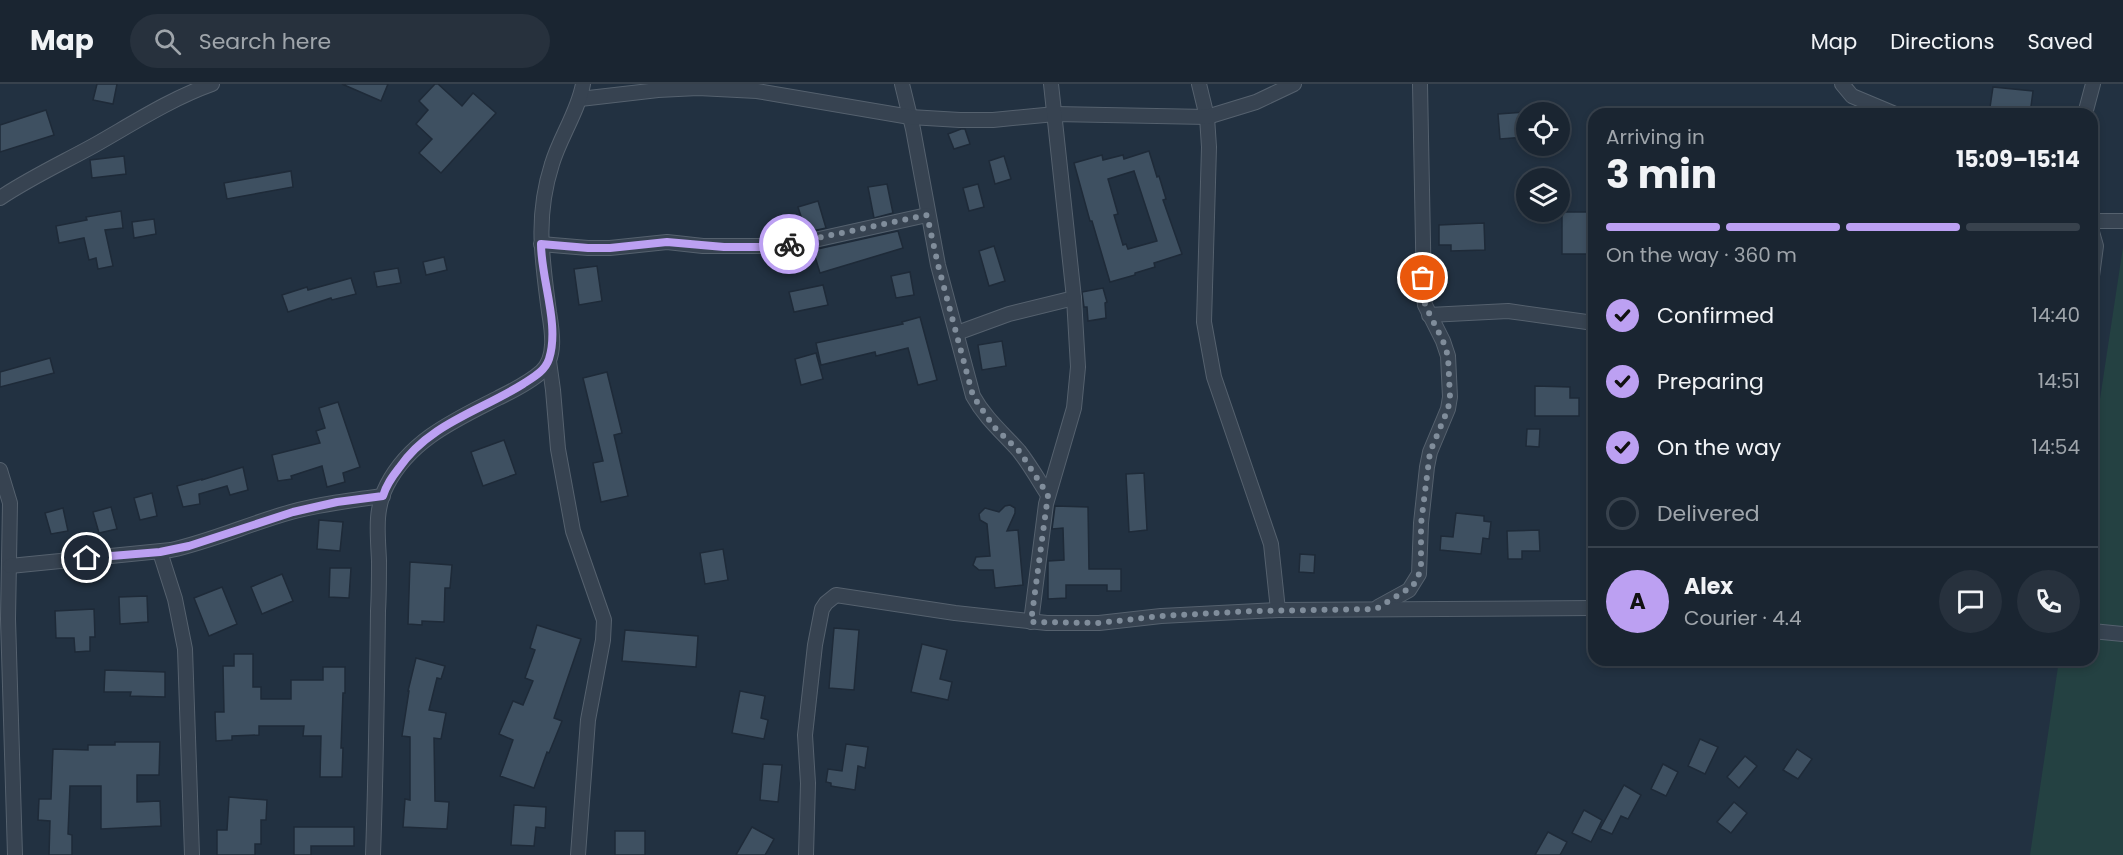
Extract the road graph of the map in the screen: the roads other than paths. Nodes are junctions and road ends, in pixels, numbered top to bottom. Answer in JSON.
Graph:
{"nodes":[{"id":1,"x":212,"y":84,"type":"edge"},
{"id":2,"x":583,"y":84,"type":"edge"},
{"id":3,"x":902,"y":84,"type":"edge"},
{"id":4,"x":1051,"y":84,"type":"edge"},
{"id":5,"x":1199,"y":84,"type":"edge"},
{"id":6,"x":1294,"y":84,"type":"edge"},
{"id":7,"x":1420,"y":84,"type":"edge"},
{"id":8,"x":1842,"y":84,"type":"edge"},
{"id":9,"x":2093,"y":84,"type":"edge"},
{"id":10,"x":580,"y":99,"type":"junction"},
{"id":11,"x":1881,"y":108,"type":"edge"},
{"id":12,"x":2087,"y":108,"type":"edge"},
{"id":13,"x":1055,"y":114,"type":"junction"},
{"id":14,"x":910,"y":117,"type":"junction"},
{"id":15,"x":1208,"y":117,"type":"junction"},
{"id":16,"x":0,"y":198,"type":"edge"},
{"id":17,"x":927,"y":215,"type":"junction"},
{"id":18,"x":2098,"y":221,"type":"edge"},
{"id":19,"x":2123,"y":221,"type":"edge"},
{"id":20,"x":541,"y":244,"type":"junction"},
{"id":21,"x":1074,"y":298,"type":"junction"},
{"id":22,"x":1429,"y":315,"type":"junction"},
{"id":23,"x":1588,"y":322,"type":"edge"},
{"id":24,"x":957,"y":333,"type":"junction"},
{"id":25,"x":549,"y":361,"type":"junction"},
{"id":26,"x":0,"y":470,"type":"edge"},
{"id":27,"x":2,"y":486,"type":"edge"},
{"id":28,"x":1048,"y":495,"type":"junction"},
{"id":29,"x":383,"y":496,"type":"junction"},
{"id":30,"x":160,"y":552,"type":"junction"},
{"id":31,"x":10,"y":566,"type":"junction"},
{"id":32,"x":1588,"y":608,"type":"edge"},
{"id":33,"x":1376,"y":609,"type":"junction"},
{"id":34,"x":1278,"y":610,"type":"junction"},
{"id":35,"x":1031,"y":622,"type":"junction"},
{"id":36,"x":2098,"y":632,"type":"edge"},
{"id":37,"x":2123,"y":634,"type":"edge"},
{"id":38,"x":15,"y":855,"type":"edge"},
{"id":39,"x":192,"y":855,"type":"edge"},
{"id":40,"x":373,"y":855,"type":"edge"},
{"id":41,"x":579,"y":855,"type":"edge"},
{"id":42,"x":806,"y":855,"type":"edge"}],
"edges":[{"from":1,"to":16,"type":"street"},
{"from":2,"to":10,"type":"street"},
{"from":3,"to":14,"type":"street"},
{"from":4,"to":13,"type":"street"},
{"from":5,"to":15,"type":"street"},
{"from":6,"to":15,"type":"street"},
{"from":7,"to":22,"type":"street"},
{"from":8,"to":11,"type":"street"},
{"from":9,"to":12,"type":"street"},
{"from":10,"to":14,"type":"street"},
{"from":10,"to":20,"type":"street"},
{"from":13,"to":14,"type":"street"},
{"from":13,"to":15,"type":"street"},
{"from":13,"to":21,"type":"street"},
{"from":14,"to":17,"type":"street"},
{"from":15,"to":34,"type":"street"},
{"from":17,"to":20,"type":"street"},
{"from":17,"to":24,"type":"street"},
{"from":18,"to":19,"type":"street"},
{"from":20,"to":25,"type":"street"},
{"from":21,"to":24,"type":"street"},
{"from":21,"to":28,"type":"street"},
{"from":22,"to":23,"type":"street"},
{"from":22,"to":33,"type":"street"},
{"from":24,"to":28,"type":"street"},
{"from":25,"to":29,"type":"street"},
{"from":25,"to":41,"type":"street"},
{"from":26,"to":27,"type":"street"},
{"from":27,"to":31,"type":"street"},
{"from":28,"to":35,"type":"street"},
{"from":29,"to":30,"type":"street"},
{"from":29,"to":40,"type":"street"},
{"from":30,"to":31,"type":"street"},
{"from":30,"to":39,"type":"street"},
{"from":31,"to":38,"type":"street"},
{"from":32,"to":33,"type":"street"},
{"from":33,"to":34,"type":"street"},
{"from":34,"to":35,"type":"street"},
{"from":35,"to":42,"type":"street"},
{"from":36,"to":37,"type":"street"}]}
